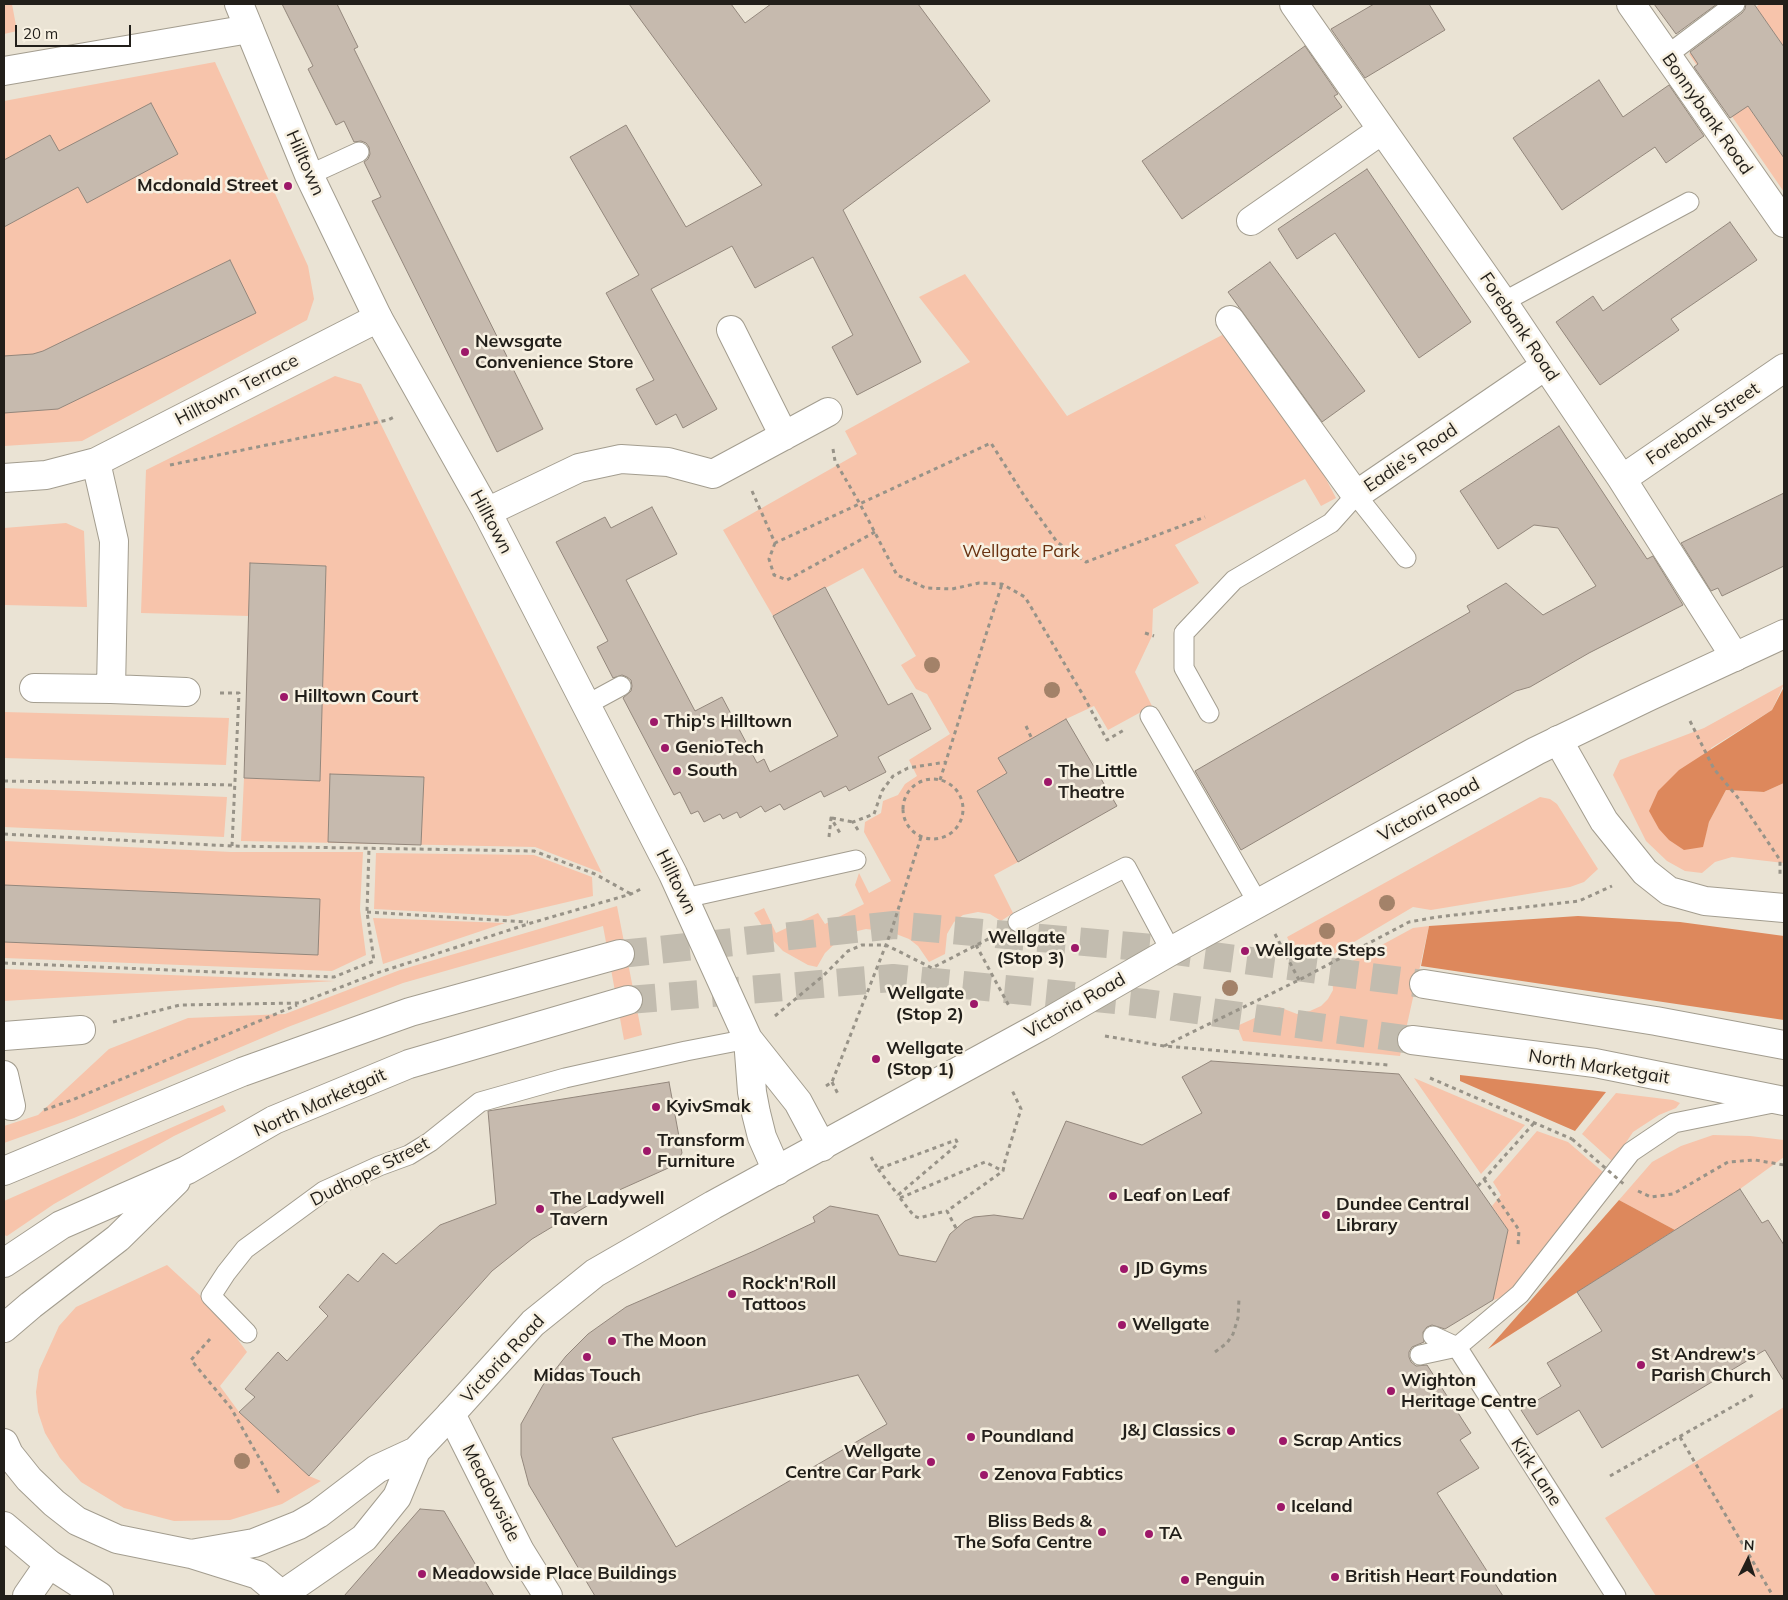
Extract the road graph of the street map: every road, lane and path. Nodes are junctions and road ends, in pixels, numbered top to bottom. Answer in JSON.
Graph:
{"nodes":[{"id":1,"x":239,"y":4,"type":"edge"},
{"id":2,"x":1294,"y":4,"type":"edge"},
{"id":3,"x":1631,"y":4,"type":"edge"},
{"id":4,"x":1735,"y":4,"type":"edge"},
{"id":5,"x":249,"y":29,"type":"junction"},
{"id":6,"x":1666,"y":56,"type":"junction"},
{"id":7,"x":4,"y":71,"type":"edge"},
{"id":8,"x":1382,"y":130,"type":"junction"},
{"id":9,"x":359,"y":152,"type":"dead end"},
{"id":10,"x":309,"y":175,"type":"junction"},
{"id":11,"x":1689,"y":202,"type":"dead end"},
{"id":12,"x":1251,"y":221,"type":"dead end"},
{"id":13,"x":1784,"y":224,"type":"edge"},
{"id":14,"x":1503,"y":302,"type":"junction"},
{"id":15,"x":378,"y":318,"type":"junction"},
{"id":16,"x":1230,"y":320,"type":"dead end"},
{"id":17,"x":731,"y":330,"type":"dead end"},
{"id":18,"x":1546,"y":366,"type":"junction"},
{"id":19,"x":1784,"y":368,"type":"edge"},
{"id":20,"x":426,"y":403,"type":"junction"},
{"id":21,"x":828,"y":412,"type":"dead end"},
{"id":22,"x":784,"y":436,"type":"junction"},
{"id":23,"x":834,"y":461,"type":"dead end"},
{"id":24,"x":96,"y":462,"type":"junction"},
{"id":25,"x":166,"y":466,"type":"dead end"},
{"id":26,"x":4,"y":478,"type":"edge"},
{"id":27,"x":1622,"y":479,"type":"junction"},
{"id":28,"x":1356,"y":495,"type":"junction"},
{"id":29,"x":860,"y":504,"type":"junction"},
{"id":30,"x":759,"y":507,"type":"dead end"},
{"id":31,"x":487,"y":512,"type":"junction"},
{"id":32,"x":1205,"y":517,"type":"dead end"},
{"id":33,"x":875,"y":532,"type":"junction"},
{"id":34,"x":775,"y":543,"type":"junction"},
{"id":35,"x":1406,"y":558,"type":"dead end"},
{"id":36,"x":1002,"y":584,"type":"junction"},
{"id":37,"x":1784,"y":634,"type":"edge"},
{"id":38,"x":1735,"y":657,"type":"junction"},
{"id":39,"x":622,"y":686,"type":"dead end"},
{"id":40,"x":34,"y":688,"type":"dead end"},
{"id":41,"x":111,"y":689,"type":"junction"},
{"id":42,"x":186,"y":692,"type":"dead end"},
{"id":43,"x":586,"y":705,"type":"junction"},
{"id":44,"x":1209,"y":713,"type":"dead end"},
{"id":45,"x":1150,"y":716,"type":"dead end"},
{"id":46,"x":1690,"y":721,"type":"dead end"},
{"id":47,"x":238,"y":722,"type":"dead end"},
{"id":48,"x":1026,"y":726,"type":"dead end"},
{"id":49,"x":1032,"y":738,"type":"dead end"},
{"id":50,"x":1107,"y":740,"type":"dead end"},
{"id":51,"x":1558,"y":740,"type":"junction"},
{"id":52,"x":946,"y":762,"type":"junction"},
{"id":53,"x":940,"y":780,"type":"junction"},
{"id":54,"x":4,"y":781,"type":"edge"},
{"id":55,"x":235,"y":785,"type":"junction"},
{"id":56,"x":831,"y":818,"type":"junction"},
{"id":57,"x":853,"y":822,"type":"junction"},
{"id":58,"x":4,"y":834,"type":"edge"},
{"id":59,"x":921,"y":837,"type":"junction"},
{"id":60,"x":862,"y":838,"type":"dead end"},
{"id":61,"x":232,"y":846,"type":"junction"},
{"id":62,"x":369,"y":848,"type":"junction"},
{"id":63,"x":856,"y":860,"type":"joint"},
{"id":64,"x":825,"y":867,"type":"junction"},
{"id":65,"x":1645,"y":872,"type":"junction"},
{"id":66,"x":679,"y":886,"type":"junction"},
{"id":67,"x":631,"y":894,"type":"junction"},
{"id":68,"x":1258,"y":903,"type":"junction"},
{"id":69,"x":1780,"y":907,"type":"edge"},
{"id":70,"x":366,"y":912,"type":"junction"},
{"id":71,"x":1018,"y":922,"type":"dead end"},
{"id":72,"x":531,"y":923,"type":"junction"},
{"id":73,"x":1002,"y":932,"type":"dead end"},
{"id":74,"x":886,"y":945,"type":"junction"},
{"id":75,"x":976,"y":945,"type":"junction"},
{"id":76,"x":1172,"y":951,"type":"junction"},
{"id":77,"x":620,"y":954,"type":"tunnel mouth"},
{"id":78,"x":4,"y":963,"type":"edge"},
{"id":79,"x":993,"y":977,"type":"dead end"},
{"id":80,"x":1300,"y":980,"type":"junction"},
{"id":81,"x":1424,"y":984,"type":"tunnel mouth"},
{"id":82,"x":628,"y":1000,"type":"tunnel mouth"},
{"id":83,"x":300,"y":1003,"type":"junction"},
{"id":84,"x":81,"y":1030,"type":"joint"},
{"id":85,"x":4,"y":1036,"type":"edge"},
{"id":86,"x":1105,"y":1036,"type":"dead end"},
{"id":87,"x":748,"y":1039,"type":"junction"},
{"id":88,"x":1412,"y":1040,"type":"tunnel mouth"},
{"id":89,"x":1784,"y":1045,"type":"edge"},
{"id":90,"x":1164,"y":1046,"type":"junction"},
{"id":91,"x":1390,"y":1065,"type":"dead end"},
{"id":92,"x":4,"y":1075,"type":"edge"},
{"id":93,"x":1427,"y":1077,"type":"dead end"},
{"id":94,"x":1011,"y":1088,"type":"dead end"},
{"id":95,"x":1784,"y":1101,"type":"edge"},
{"id":96,"x":798,"y":1102,"type":"junction"},
{"id":97,"x":11,"y":1106,"type":"dead end"},
{"id":98,"x":39,"y":1112,"type":"dead end"},
{"id":99,"x":1534,"y":1123,"type":"junction"},
{"id":100,"x":855,"y":1129,"type":"junction"},
{"id":101,"x":822,"y":1147,"type":"junction"},
{"id":102,"x":1784,"y":1165,"type":"edge"},
{"id":103,"x":878,"y":1169,"type":"junction"},
{"id":104,"x":187,"y":1170,"type":"junction"},
{"id":105,"x":4,"y":1171,"type":"edge"},
{"id":106,"x":776,"y":1171,"type":"junction"},
{"id":107,"x":1003,"y":1171,"type":"junction"},
{"id":108,"x":1484,"y":1179,"type":"junction"},
{"id":109,"x":1478,"y":1186,"type":"dead end"},
{"id":110,"x":899,"y":1196,"type":"junction"},
{"id":111,"x":947,"y":1211,"type":"junction"},
{"id":112,"x":956,"y":1228,"type":"dead end"},
{"id":113,"x":4,"y":1263,"type":"edge"},
{"id":114,"x":1514,"y":1298,"type":"junction"},
{"id":115,"x":1239,"y":1299,"type":"dead end"},
{"id":116,"x":231,"y":1316,"type":"junction"},
{"id":117,"x":4,"y":1328,"type":"edge"},
{"id":118,"x":247,"y":1333,"type":"dead end"},
{"id":119,"x":1433,"y":1336,"type":"dead end"},
{"id":120,"x":1457,"y":1347,"type":"junction"},
{"id":121,"x":1215,"y":1352,"type":"dead end"},
{"id":122,"x":1420,"y":1355,"type":"dead end"},
{"id":123,"x":1753,"y":1395,"type":"dead end"},
{"id":124,"x":451,"y":1414,"type":"junction"},
{"id":125,"x":1680,"y":1437,"type":"junction"},
{"id":126,"x":4,"y":1443,"type":"edge"},
{"id":127,"x":416,"y":1451,"type":"junction"},
{"id":128,"x":1610,"y":1476,"type":"dead end"},
{"id":129,"x":288,"y":1491,"type":"dead end"},
{"id":130,"x":4,"y":1526,"type":"edge"},
{"id":131,"x":191,"y":1554,"type":"junction"},
{"id":132,"x":49,"y":1564,"type":"junction"},
{"id":133,"x":27,"y":1596,"type":"edge"},
{"id":134,"x":99,"y":1596,"type":"edge"},
{"id":135,"x":282,"y":1596,"type":"edge"},
{"id":136,"x":548,"y":1596,"type":"edge"},
{"id":137,"x":1616,"y":1596,"type":"edge"},
{"id":138,"x":1773,"y":1596,"type":"edge"}],
"edges":[{"from":1,"to":5,"type":"street","name":"Hilltown"},
{"from":2,"to":8,"type":"street","name":"Forebank Road"},
{"from":3,"to":6,"type":"street","name":"Bonnybank Road"},
{"from":4,"to":6,"type":"lane"},
{"from":5,"to":7,"type":"street"},
{"from":5,"to":10,"type":"street","name":"Hilltown"},
{"from":6,"to":13,"type":"street","name":"Bonnybank Road"},
{"from":8,"to":12,"type":"street"},
{"from":8,"to":14,"type":"street","name":"Forebank Road"},
{"from":9,"to":10,"type":"lane"},
{"from":10,"to":15,"type":"street","name":"Hilltown"},
{"from":11,"to":14,"type":"lane"},
{"from":14,"to":18,"type":"street","name":"Forebank Road"},
{"from":15,"to":20,"type":"street","name":"Hilltown"},
{"from":15,"to":24,"type":"street","name":"Hilltown Terrace"},
{"from":16,"to":28,"type":"street","name":"Eadie's Road"},
{"from":17,"to":22,"type":"street"},
{"from":18,"to":27,"type":"street","name":"Forebank Road"},
{"from":18,"to":28,"type":"street","name":"Eadie's Road"},
{"from":19,"to":27,"type":"street","name":"Forebank Street"},
{"from":20,"to":25,"type":"path"},
{"from":20,"to":31,"type":"street","name":"Hilltown"},
{"from":21,"to":22,"type":"street"},
{"from":22,"to":31,"type":"street"},
{"from":23,"to":29,"type":"path"},
{"from":24,"to":26,"type":"street","name":"Hilltown Terrace"},
{"from":24,"to":41,"type":"street"},
{"from":27,"to":38,"type":"street","name":"Forebank Road"},
{"from":28,"to":35,"type":"lane"},
{"from":28,"to":44,"type":"lane"},
{"from":29,"to":32,"type":"path"},
{"from":29,"to":33,"type":"path"},
{"from":29,"to":34,"type":"path"},
{"from":30,"to":34,"type":"path"},
{"from":31,"to":43,"type":"street","name":"Hilltown"},
{"from":33,"to":34,"type":"path"},
{"from":33,"to":36,"type":"path"},
{"from":36,"to":50,"type":"path"},
{"from":36,"to":52,"type":"path"},
{"from":37,"to":38,"type":"street","name":"Victoria Road"},
{"from":38,"to":51,"type":"street","name":"Victoria Road"},
{"from":39,"to":43,"type":"lane"},
{"from":40,"to":41,"type":"street"},
{"from":41,"to":42,"type":"street"},
{"from":43,"to":66,"type":"street","name":"Hilltown"},
{"from":45,"to":68,"type":"lane"},
{"from":46,"to":69,"type":"path"},
{"from":47,"to":55,"type":"path"},
{"from":48,"to":49,"type":"path"},
{"from":51,"to":65,"type":"street"},
{"from":51,"to":68,"type":"street","name":"Victoria Road"},
{"from":52,"to":53,"type":"path"},
{"from":52,"to":57,"type":"path"},
{"from":53,"to":59,"type":"path"},
{"from":53,"to":59,"type":"path"},
{"from":54,"to":55,"type":"path"},
{"from":55,"to":61,"type":"path"},
{"from":56,"to":57,"type":"path"},
{"from":56,"to":63,"type":"path"},
{"from":56,"to":64,"type":"path"},
{"from":57,"to":60,"type":"path"},
{"from":58,"to":61,"type":"path"},
{"from":59,"to":74,"type":"path"},
{"from":61,"to":62,"type":"path"},
{"from":62,"to":67,"type":"path"},
{"from":62,"to":70,"type":"path"},
{"from":63,"to":64,"type":"lane"},
{"from":64,"to":66,"type":"lane"},
{"from":65,"to":69,"type":"street"},
{"from":65,"to":80,"type":"path"},
{"from":66,"to":67,"type":"path"},
{"from":66,"to":87,"type":"street","name":"Hilltown"},
{"from":67,"to":72,"type":"path"},
{"from":68,"to":76,"type":"street","name":"Victoria Road"},
{"from":68,"to":80,"type":"path"},
{"from":70,"to":72,"type":"path"},
{"from":70,"to":78,"type":"path"},
{"from":71,"to":76,"type":"lane"},
{"from":72,"to":83,"type":"path"},
{"from":73,"to":75,"type":"path"},
{"from":74,"to":75,"type":"path"},
{"from":74,"to":87,"type":"path"},
{"from":74,"to":96,"type":"path"},
{"from":75,"to":79,"type":"path"},
{"from":76,"to":100,"type":"street","name":"Victoria Road"},
{"from":77,"to":105,"type":"street"},
{"from":80,"to":90,"type":"path"},
{"from":81,"to":89,"type":"street"},
{"from":82,"to":104,"type":"street","name":"North Marketgait"},
{"from":83,"to":84,"type":"path"},
{"from":83,"to":98,"type":"path"},
{"from":84,"to":85,"type":"street"},
{"from":86,"to":90,"type":"path"},
{"from":87,"to":96,"type":"street","name":"Hilltown"},
{"from":87,"to":106,"type":"street","name":"Hilltown"},
{"from":87,"to":116,"type":"lane","name":"Dudhope Street"},
{"from":88,"to":95,"type":"street","name":"North Marketgait"},
{"from":90,"to":91,"type":"path"},
{"from":92,"to":97,"type":"street"},
{"from":93,"to":99,"type":"path"},
{"from":94,"to":107,"type":"path"},
{"from":95,"to":114,"type":"lane"},
{"from":96,"to":101,"type":"street","name":"Hilltown"},
{"from":99,"to":102,"type":"path","bridge":true},
{"from":99,"to":108,"type":"path"},
{"from":100,"to":101,"type":"street","name":"Victoria Road"},
{"from":100,"to":103,"type":"path"},
{"from":101,"to":106,"type":"street","name":"Victoria Road"},
{"from":103,"to":110,"type":"path"},
{"from":103,"to":110,"type":"path"},
{"from":104,"to":113,"type":"street","name":"North Marketgait"},
{"from":104,"to":117,"type":"street"},
{"from":106,"to":124,"type":"street","name":"Victoria Road"},
{"from":107,"to":110,"type":"path"},
{"from":107,"to":111,"type":"path"},
{"from":108,"to":109,"type":"path"},
{"from":108,"to":114,"type":"path"},
{"from":110,"to":111,"type":"path"},
{"from":111,"to":112,"type":"path"},
{"from":114,"to":120,"type":"lane"},
{"from":115,"to":121,"type":"path"},
{"from":116,"to":118,"type":"lane","name":"Dudhope Street"},
{"from":116,"to":129,"type":"path"},
{"from":119,"to":120,"type":"lane"},
{"from":120,"to":122,"type":"lane"},
{"from":120,"to":137,"type":"lane","name":"Kirk Lane"},
{"from":123,"to":125,"type":"path"},
{"from":124,"to":127,"type":"street","name":"Victoria Road"},
{"from":124,"to":136,"type":"street","name":"Meadowside"},
{"from":125,"to":128,"type":"path"},
{"from":125,"to":138,"type":"path"},
{"from":126,"to":131,"type":"street"},
{"from":127,"to":131,"type":"street","name":"Victoria Road"},
{"from":127,"to":135,"type":"street","name":"Victoria Road"},
{"from":130,"to":132,"type":"street"},
{"from":131,"to":135,"type":"street"},
{"from":132,"to":133,"type":"street"},
{"from":132,"to":134,"type":"street"}]}
